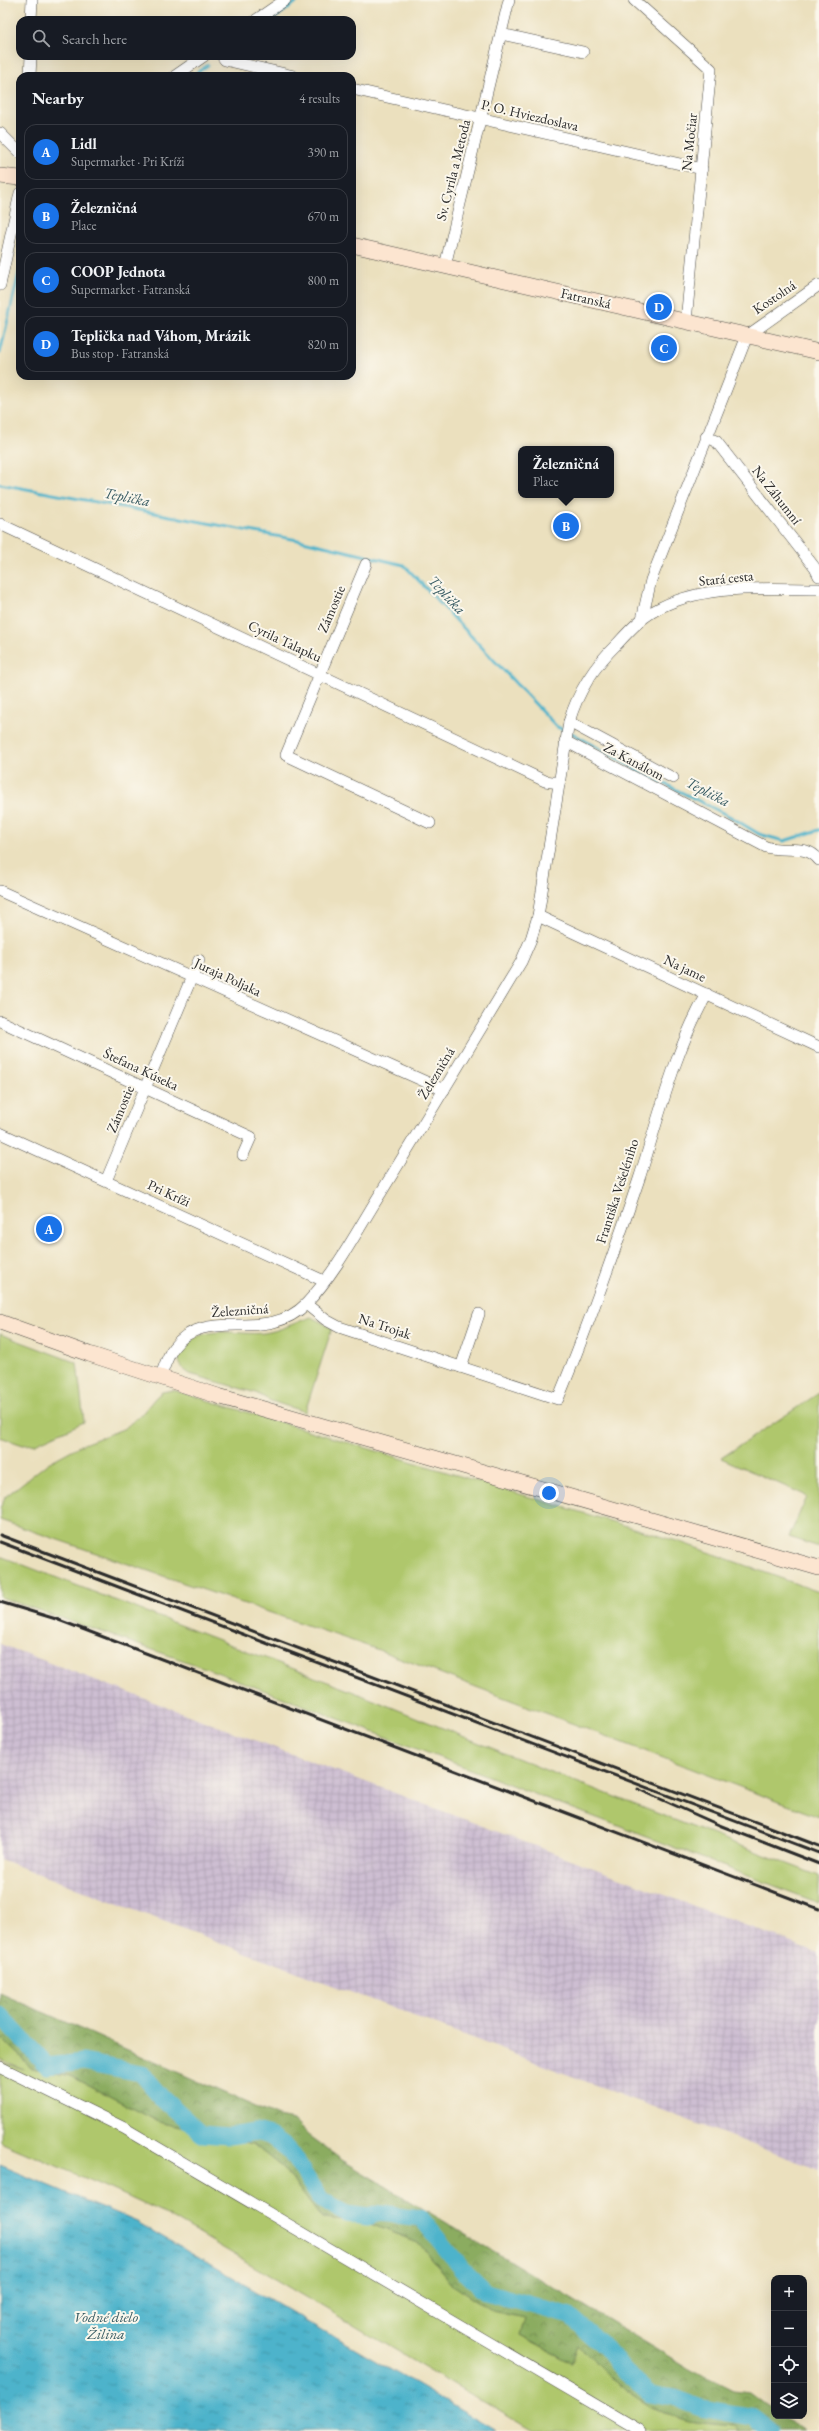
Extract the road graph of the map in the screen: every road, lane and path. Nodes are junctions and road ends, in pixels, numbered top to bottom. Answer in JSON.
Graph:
{"nodes":[{"id":1,"x":32,"y":0,"type":"edge"},
{"id":2,"x":285,"y":0,"type":"edge"},
{"id":3,"x":509,"y":0,"type":"edge"},
{"id":4,"x":634,"y":0,"type":"edge"},
{"id":5,"x":31,"y":16,"type":"edge"},
{"id":6,"x":262,"y":16,"type":"edge"},
{"id":7,"x":501,"y":34,"type":"junction"},
{"id":8,"x":583,"y":52,"type":"dead end"},
{"id":9,"x":31,"y":60,"type":"edge"},
{"id":10,"x":198,"y":60,"type":"edge"},
{"id":11,"x":225,"y":60,"type":"edge"},
{"id":12,"x":30,"y":72,"type":"edge"},
{"id":13,"x":181,"y":72,"type":"edge"},
{"id":14,"x":277,"y":72,"type":"edge"},
{"id":15,"x":356,"y":90,"type":"edge"},
{"id":16,"x":481,"y":119,"type":"junction"},
{"id":17,"x":0,"y":133,"type":"edge"},
{"id":18,"x":16,"y":149,"type":"edge"},
{"id":19,"x":702,"y":169,"type":"junction"},
{"id":20,"x":0,"y":176,"type":"edge"},
{"id":21,"x":16,"y":178,"type":"edge"},
{"id":22,"x":16,"y":211,"type":"edge"},
{"id":23,"x":356,"y":246,"type":"edge"},
{"id":24,"x":445,"y":266,"type":"junction"},
{"id":25,"x":0,"y":285,"type":"edge"},
{"id":26,"x":819,"y":285,"type":"edge"},
{"id":27,"x":686,"y":321,"type":"junction"},
{"id":28,"x":746,"y":336,"type":"junction"},
{"id":29,"x":819,"y":352,"type":"edge"},
{"id":30,"x":706,"y":437,"type":"junction"},
{"id":31,"x":0,"y":524,"type":"edge"},
{"id":32,"x":366,"y":564,"type":"dead end"},
{"id":33,"x":819,"y":576,"type":"edge"},
{"id":34,"x":819,"y":589,"type":"edge"},
{"id":35,"x":642,"y":619,"type":"junction"},
{"id":36,"x":320,"y":674,"type":"junction"},
{"id":37,"x":568,"y":724,"type":"junction"},
{"id":38,"x":565,"y":739,"type":"junction"},
{"id":39,"x":673,"y":778,"type":"dead end"},
{"id":40,"x":558,"y":783,"type":"junction"},
{"id":41,"x":430,"y":823,"type":"dead end"},
{"id":42,"x":819,"y":860,"type":"edge"},
{"id":43,"x":0,"y":891,"type":"edge"},
{"id":44,"x":538,"y":916,"type":"junction"},
{"id":45,"x":199,"y":960,"type":"dead end"},
{"id":46,"x":192,"y":977,"type":"junction"},
{"id":47,"x":707,"y":994,"type":"junction"},
{"id":48,"x":0,"y":1021,"type":"edge"},
{"id":49,"x":819,"y":1047,"type":"edge"},
{"id":50,"x":146,"y":1088,"type":"junction"},
{"id":51,"x":444,"y":1090,"type":"junction"},
{"id":52,"x":0,"y":1133,"type":"edge"},
{"id":53,"x":243,"y":1155,"type":"dead end"},
{"id":54,"x":106,"y":1181,"type":"junction"},
{"id":55,"x":324,"y":1281,"type":"junction"},
{"id":56,"x":306,"y":1304,"type":"junction"},
{"id":57,"x":479,"y":1314,"type":"dead end"},
{"id":58,"x":0,"y":1322,"type":"edge"},
{"id":59,"x":460,"y":1367,"type":"junction"},
{"id":60,"x":160,"y":1378,"type":"junction"},
{"id":61,"x":558,"y":1399,"type":"joint"},
{"id":62,"x":819,"y":1568,"type":"edge"},
{"id":63,"x":0,"y":2067,"type":"edge"},
{"id":64,"x":640,"y":2431,"type":"edge"}],
"edges":[{"from":1,"to":5,"type":"street"},
{"from":2,"to":6,"type":"street"},
{"from":3,"to":7,"type":"street","name":"Sv. Cyrila a Metoda"},
{"from":4,"to":19,"type":"street","name":"Na Močiar"},
{"from":7,"to":8,"type":"street"},
{"from":7,"to":16,"type":"street","name":"Sv. Cyrila a Metoda"},
{"from":9,"to":12,"type":"street"},
{"from":10,"to":13,"type":"street"},
{"from":11,"to":14,"type":"street"},
{"from":15,"to":16,"type":"street","name":"P. O. Hviezdoslava"},
{"from":16,"to":19,"type":"street","name":"P. O. Hviezdoslava"},
{"from":16,"to":24,"type":"street","name":"Sv. Cyrila a Metoda"},
{"from":17,"to":18,"type":"street"},
{"from":19,"to":27,"type":"street","name":"Na Močiar"},
{"from":20,"to":21,"type":"main road"},
{"from":22,"to":25,"type":"street"},
{"from":23,"to":24,"type":"main road","name":"Fatranská"},
{"from":24,"to":27,"type":"main road","name":"Fatranská"},
{"from":26,"to":28,"type":"street","name":"Kostolná"},
{"from":27,"to":28,"type":"main road","name":"Fatranská"},
{"from":28,"to":29,"type":"main road","name":"Fatranská"},
{"from":28,"to":30,"type":"street"},
{"from":30,"to":33,"type":"street","name":"Na Záhumní"},
{"from":30,"to":35,"type":"street"},
{"from":31,"to":36,"type":"street","name":"Cyrila Talapku"},
{"from":32,"to":36,"type":"street","name":"Zámostie"},
{"from":34,"to":35,"type":"street","name":"Stará cesta"},
{"from":35,"to":37,"type":"street","name":"Železničná"},
{"from":36,"to":40,"type":"street","name":"Cyrila Talapku"},
{"from":36,"to":41,"type":"street","name":"Zámostie"},
{"from":37,"to":38,"type":"street","name":"Železničná"},
{"from":37,"to":39,"type":"street"},
{"from":38,"to":40,"type":"street","name":"Železničná"},
{"from":38,"to":42,"type":"street","name":"Za Kanálom"},
{"from":40,"to":44,"type":"street","name":"Železničná"},
{"from":43,"to":46,"type":"street","name":"Juraja Poljaka"},
{"from":44,"to":47,"type":"street","name":"Na jame"},
{"from":44,"to":51,"type":"street","name":"Železničná"},
{"from":45,"to":46,"type":"street","name":"Zámostie"},
{"from":46,"to":50,"type":"street","name":"Zámostie"},
{"from":46,"to":51,"type":"street","name":"Juraja Poljaka"},
{"from":47,"to":49,"type":"street","name":"Na jame"},
{"from":47,"to":61,"type":"street","name":"Františka Vešeléniho"},
{"from":48,"to":50,"type":"street","name":"Štefana Kúseka"},
{"from":50,"to":53,"type":"street","name":"Štefana Kúseka"},
{"from":50,"to":54,"type":"street","name":"Zámostie"},
{"from":51,"to":55,"type":"street","name":"Železničná"},
{"from":52,"to":54,"type":"street","name":"Pri Kríži"},
{"from":54,"to":55,"type":"street","name":"Pri Kríži"},
{"from":55,"to":56,"type":"street","name":"Železničná"},
{"from":56,"to":59,"type":"street","name":"Na Trojak"},
{"from":56,"to":60,"type":"street","name":"Železničná"},
{"from":57,"to":59,"type":"street"},
{"from":58,"to":60,"type":"main road"},
{"from":59,"to":61,"type":"street","name":"Na Trojak"},
{"from":60,"to":62,"type":"main road"},
{"from":63,"to":64,"type":"street"}]}
